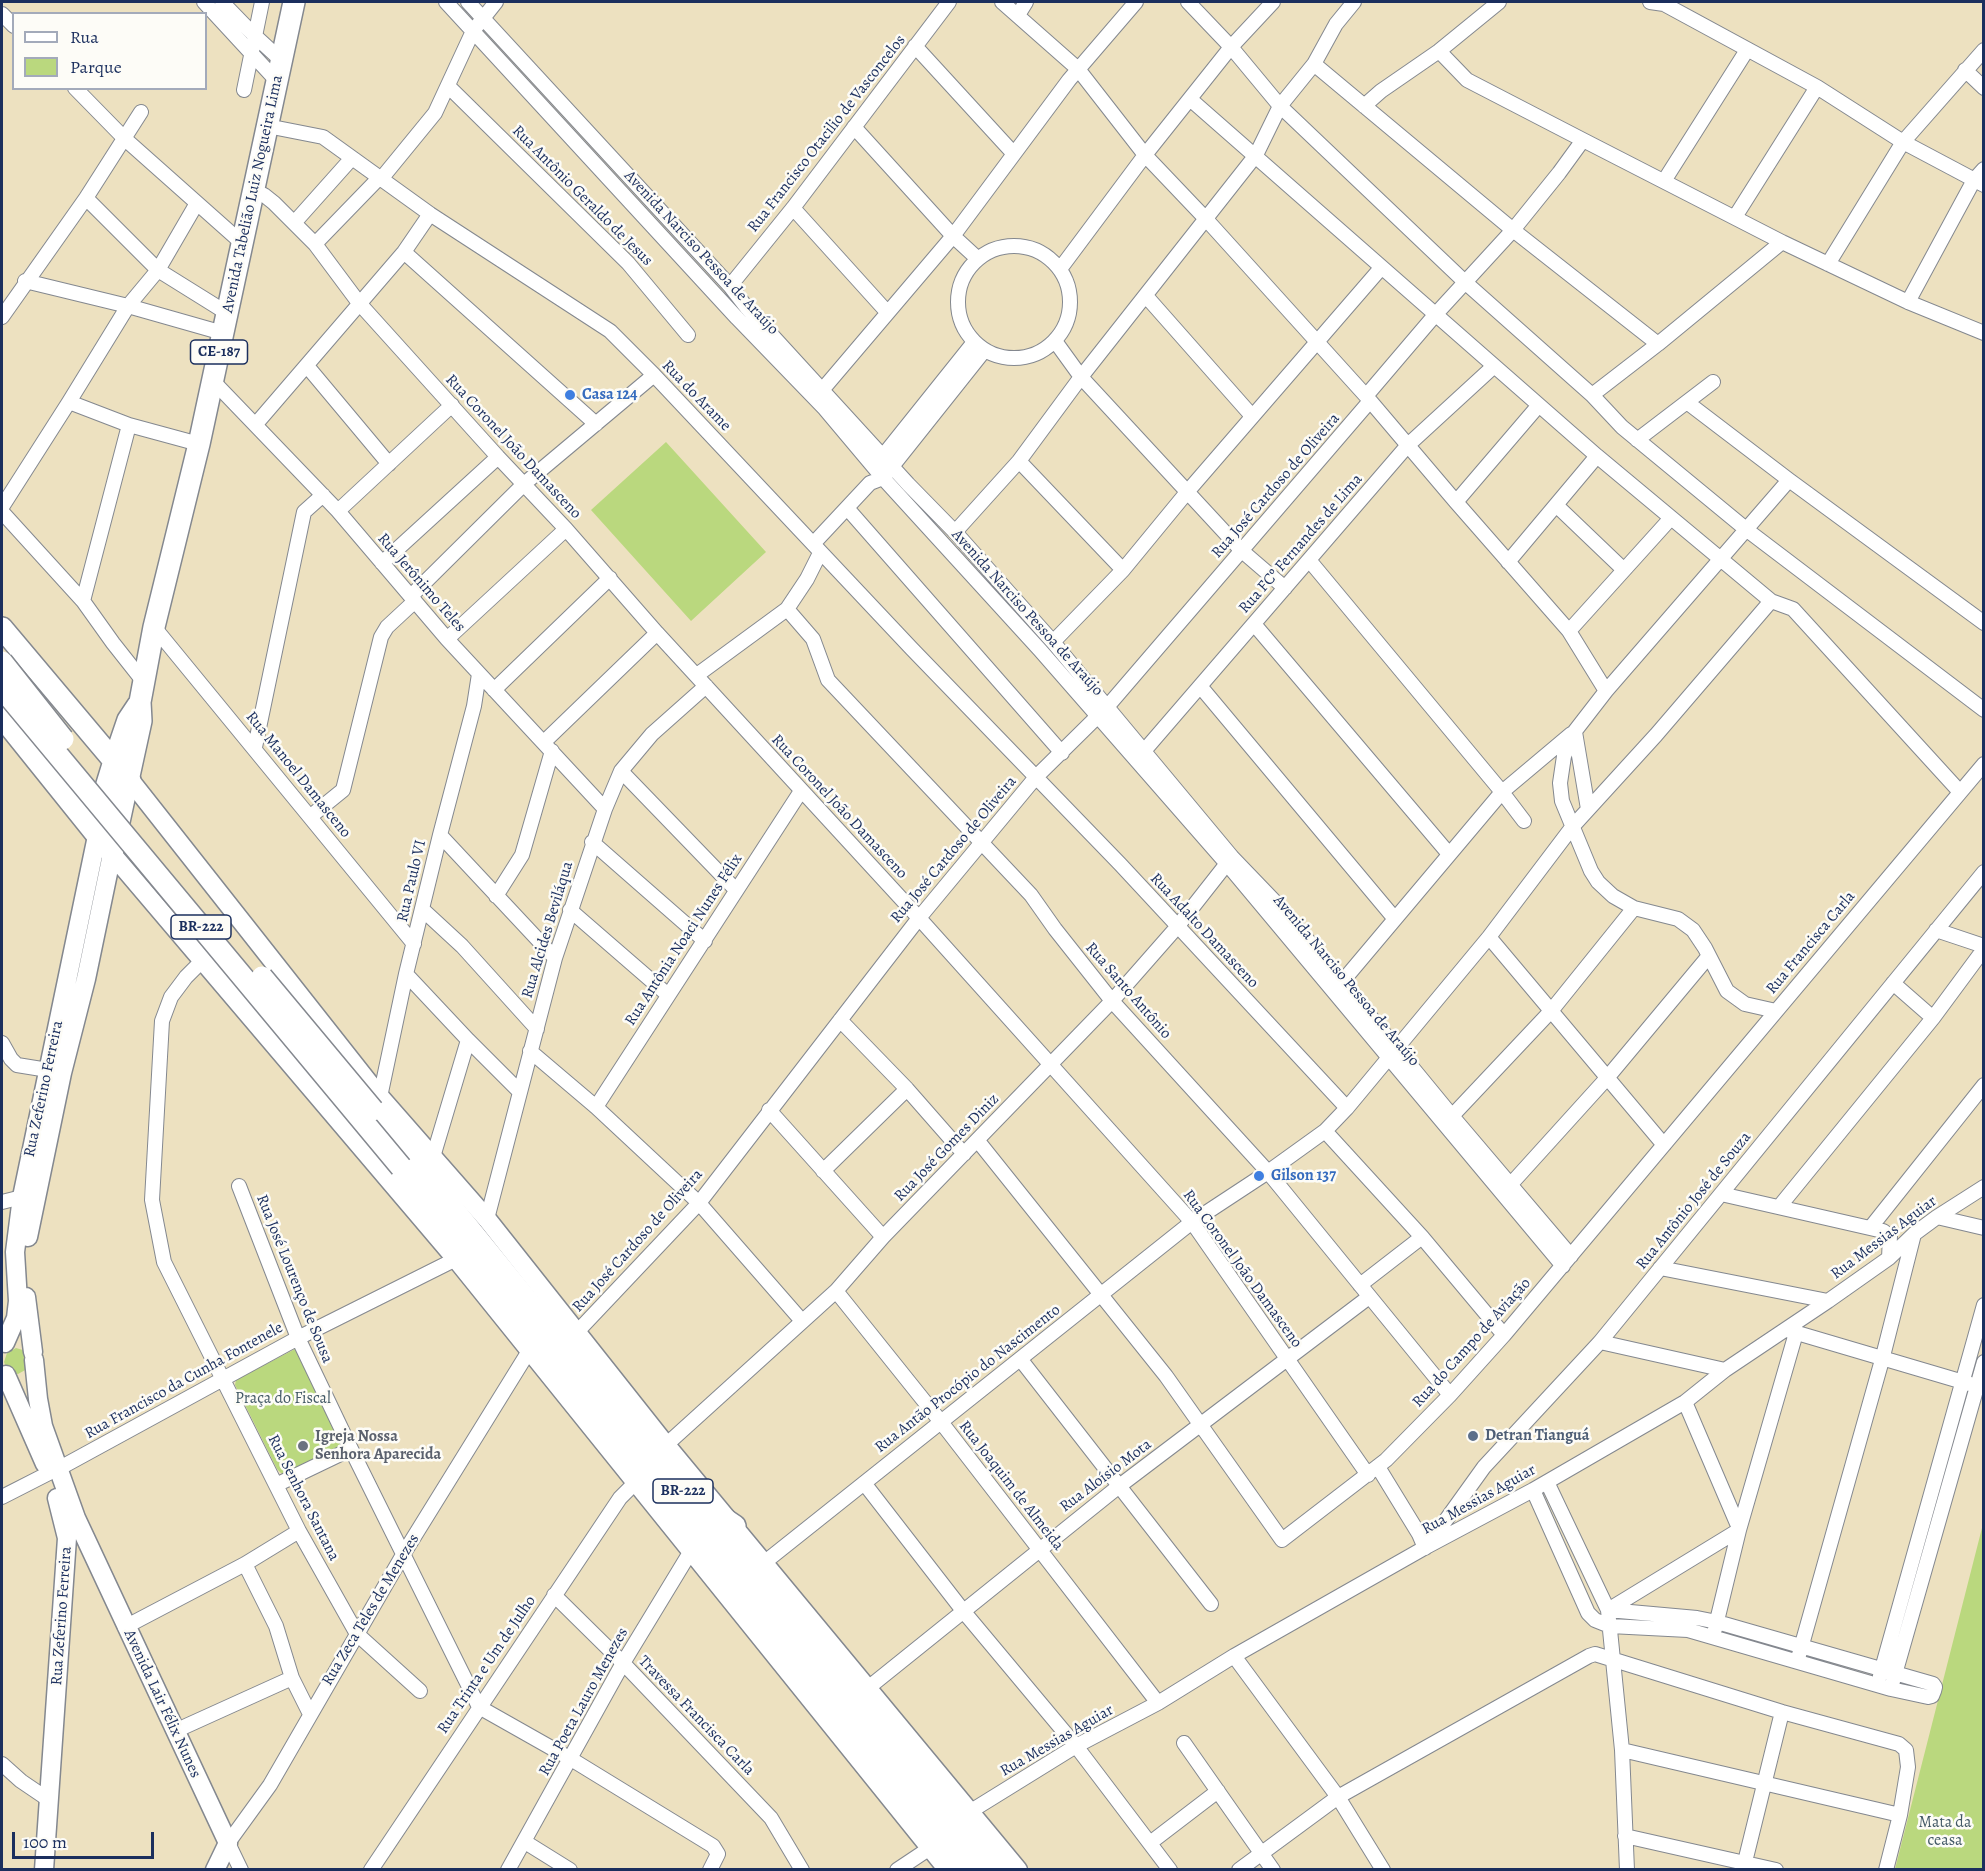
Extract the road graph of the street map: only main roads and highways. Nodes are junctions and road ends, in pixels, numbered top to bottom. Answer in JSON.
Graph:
{"nodes":[{"id":1,"x":294,"y":2,"type":"edge"},
{"id":2,"x":2,"y":628,"type":"edge"},
{"id":3,"x":2,"y":662,"type":"edge"},
{"id":4,"x":2,"y":688,"type":"edge"},
{"id":5,"x":140,"y":702,"type":"junction"},
{"id":6,"x":2,"y":717,"type":"edge"},
{"id":7,"x":114,"y":761,"type":"junction"},
{"id":8,"x":130,"y":780,"type":"junction"},
{"id":9,"x":97,"y":836,"type":"junction"},
{"id":10,"x":112,"y":854,"type":"junction"},
{"id":11,"x":77,"y":977,"type":"junction"},
{"id":12,"x":377,"y":1103,"type":"junction"},
{"id":13,"x":3,"y":1345,"type":"edge"},
{"id":14,"x":34,"y":1356,"type":"junction"},
{"id":15,"x":4,"y":1373,"type":"edge"},
{"id":16,"x":53,"y":1471,"type":"junction"},
{"id":17,"x":685,"y":1493,"type":"junction"},
{"id":18,"x":735,"y":1526,"type":"junction"},
{"id":19,"x":67,"y":1538,"type":"junction"},
{"id":20,"x":86,"y":1538,"type":"junction"},
{"id":21,"x":697,"y":1558,"type":"junction"},
{"id":22,"x":748,"y":1597,"type":"junction"},
{"id":23,"x":228,"y":1843,"type":"joint"},
{"id":24,"x":44,"y":1869,"type":"edge"},
{"id":25,"x":215,"y":1869,"type":"edge"},
{"id":26,"x":948,"y":1869,"type":"edge"},
{"id":27,"x":971,"y":1869,"type":"edge"},
{"id":28,"x":996,"y":1869,"type":"edge"},
{"id":29,"x":1018,"y":1869,"type":"edge"}],
"edges":[{"from":1,"to":5,"type":"highway","name":"Avenida Tabelião Luiz Nogueira Lima","number":"CE-187"},
{"from":2,"to":7,"type":"highway"},
{"from":3,"to":12,"type":"highway","number":"BR-222","bridge":true},
{"from":4,"to":22,"type":"highway","number":"BR-222","bridge":true},
{"from":5,"to":7,"type":"highway","name":"Avenida Tabelião Luiz Nogueira Lima","number":"CE-187"},
{"from":5,"to":8,"type":"highway","name":"Avenida Tabelião Luiz Nogueira Lima","number":"CE-187"},
{"from":6,"to":9,"type":"highway","number":"BR-222"},
{"from":7,"to":8,"type":"highway"},
{"from":7,"to":9,"type":"highway","name":"Avenida Tabelião Luiz Nogueira Lima","number":"CE-187"},
{"from":8,"to":10,"type":"highway","name":"Avenida Tabelião Luiz Nogueira Lima","number":"CE-187"},
{"from":8,"to":12,"type":"main road"},
{"from":9,"to":10,"type":"highway","number":"BR-222"},
{"from":9,"to":11,"type":"main road","name":"Rua Zeferino Ferreira","number":"CE-187"},
{"from":10,"to":11,"type":"main road","name":"Rua Zeferino Ferreira","number":"CE-187"},
{"from":10,"to":21,"type":"main road","number":"BR-222"},
{"from":11,"to":13,"type":"main road","name":"Rua Zeferino Ferreira","number":"CE-187"},
{"from":11,"to":14,"type":"main road","name":"Rua Zeferino Ferreira","number":"CE-187"},
{"from":12,"to":17,"type":"highway","number":"BR-222"},
{"from":12,"to":18,"type":"main road"},
{"from":13,"to":14,"type":"main road"},
{"from":14,"to":15,"type":"main road"},
{"from":14,"to":16,"type":"main road","name":"Rua Zeferino Ferreira","number":"CE-187"},
{"from":15,"to":16,"type":"main road","name":"Rua Zeferino Ferreira","number":"CE-187"},
{"from":16,"to":19,"type":"main road","name":"Rua Zeferino Ferreira","number":"CE-187"},
{"from":16,"to":20,"type":"main road","name":"Rua Zeferino Ferreira","number":"CE-187"},
{"from":17,"to":18,"type":"highway"},
{"from":17,"to":28,"type":"highway","number":"BR-222"},
{"from":18,"to":29,"type":"main road"},
{"from":19,"to":20,"type":"main road"},
{"from":19,"to":24,"type":"main road","name":"Rua Zeferino Ferreira","number":"CE-187"},
{"from":20,"to":23,"type":"main road","name":"Avenida Lair Félix Nunes","number":"CE-187"},
{"from":21,"to":22,"type":"highway"},
{"from":21,"to":26,"type":"main road","number":"BR-222"},
{"from":22,"to":27,"type":"highway","number":"BR-222"},
{"from":23,"to":25,"type":"main road","name":"Rua Zeca Teles de Menezes"}]}
